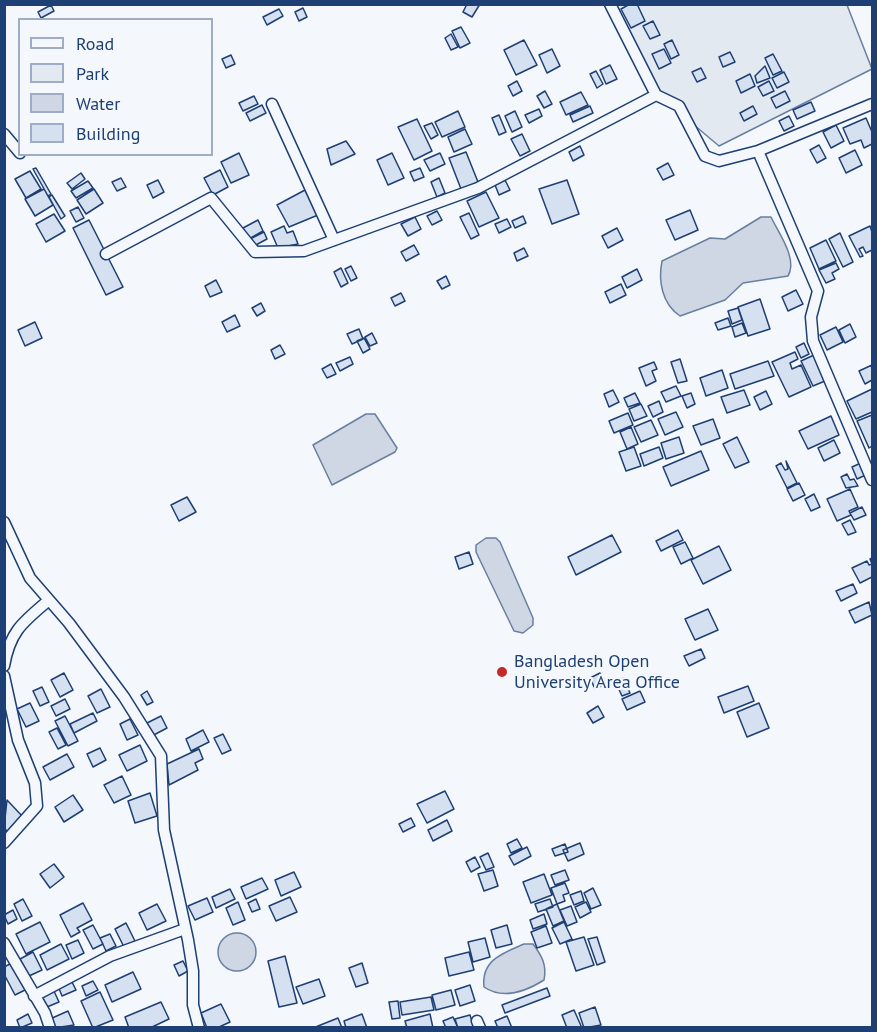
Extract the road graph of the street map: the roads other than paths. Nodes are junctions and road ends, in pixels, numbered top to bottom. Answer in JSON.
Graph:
{"nodes":[{"id":1,"x":610,"y":4,"type":"edge"},
{"id":2,"x":656,"y":95,"type":"junction"},
{"id":3,"x":272,"y":104,"type":"dead end"},
{"id":4,"x":873,"y":104,"type":"edge"},
{"id":5,"x":4,"y":135,"type":"edge"},
{"id":6,"x":18,"y":151,"type":"edge"},
{"id":7,"x":759,"y":151,"type":"junction"},
{"id":8,"x":334,"y":240,"type":"junction"},
{"id":9,"x":106,"y":254,"type":"dead end"},
{"id":10,"x":873,"y":480,"type":"edge"},
{"id":11,"x":4,"y":522,"type":"edge"},
{"id":12,"x":49,"y":600,"type":"junction"},
{"id":13,"x":4,"y":666,"type":"edge"},
{"id":14,"x":4,"y":676,"type":"edge"},
{"id":15,"x":4,"y":843,"type":"edge"},
{"id":16,"x":185,"y":929,"type":"junction"},
{"id":17,"x":4,"y":943,"type":"edge"},
{"id":18,"x":34,"y":996,"type":"junction"},
{"id":19,"x":50,"y":1028,"type":"edge"},
{"id":20,"x":199,"y":1028,"type":"edge"}],
"edges":[{"from":1,"to":2,"type":"street"},
{"from":2,"to":7,"type":"street"},
{"from":2,"to":8,"type":"street"},
{"from":3,"to":8,"type":"street"},
{"from":4,"to":7,"type":"street"},
{"from":5,"to":6,"type":"street"},
{"from":7,"to":10,"type":"street"},
{"from":8,"to":9,"type":"street"},
{"from":11,"to":12,"type":"street"},
{"from":12,"to":13,"type":"street"},
{"from":12,"to":16,"type":"street"},
{"from":14,"to":15,"type":"street"},
{"from":16,"to":18,"type":"street"},
{"from":16,"to":20,"type":"street"},
{"from":17,"to":18,"type":"street"},
{"from":18,"to":19,"type":"street"}]}
